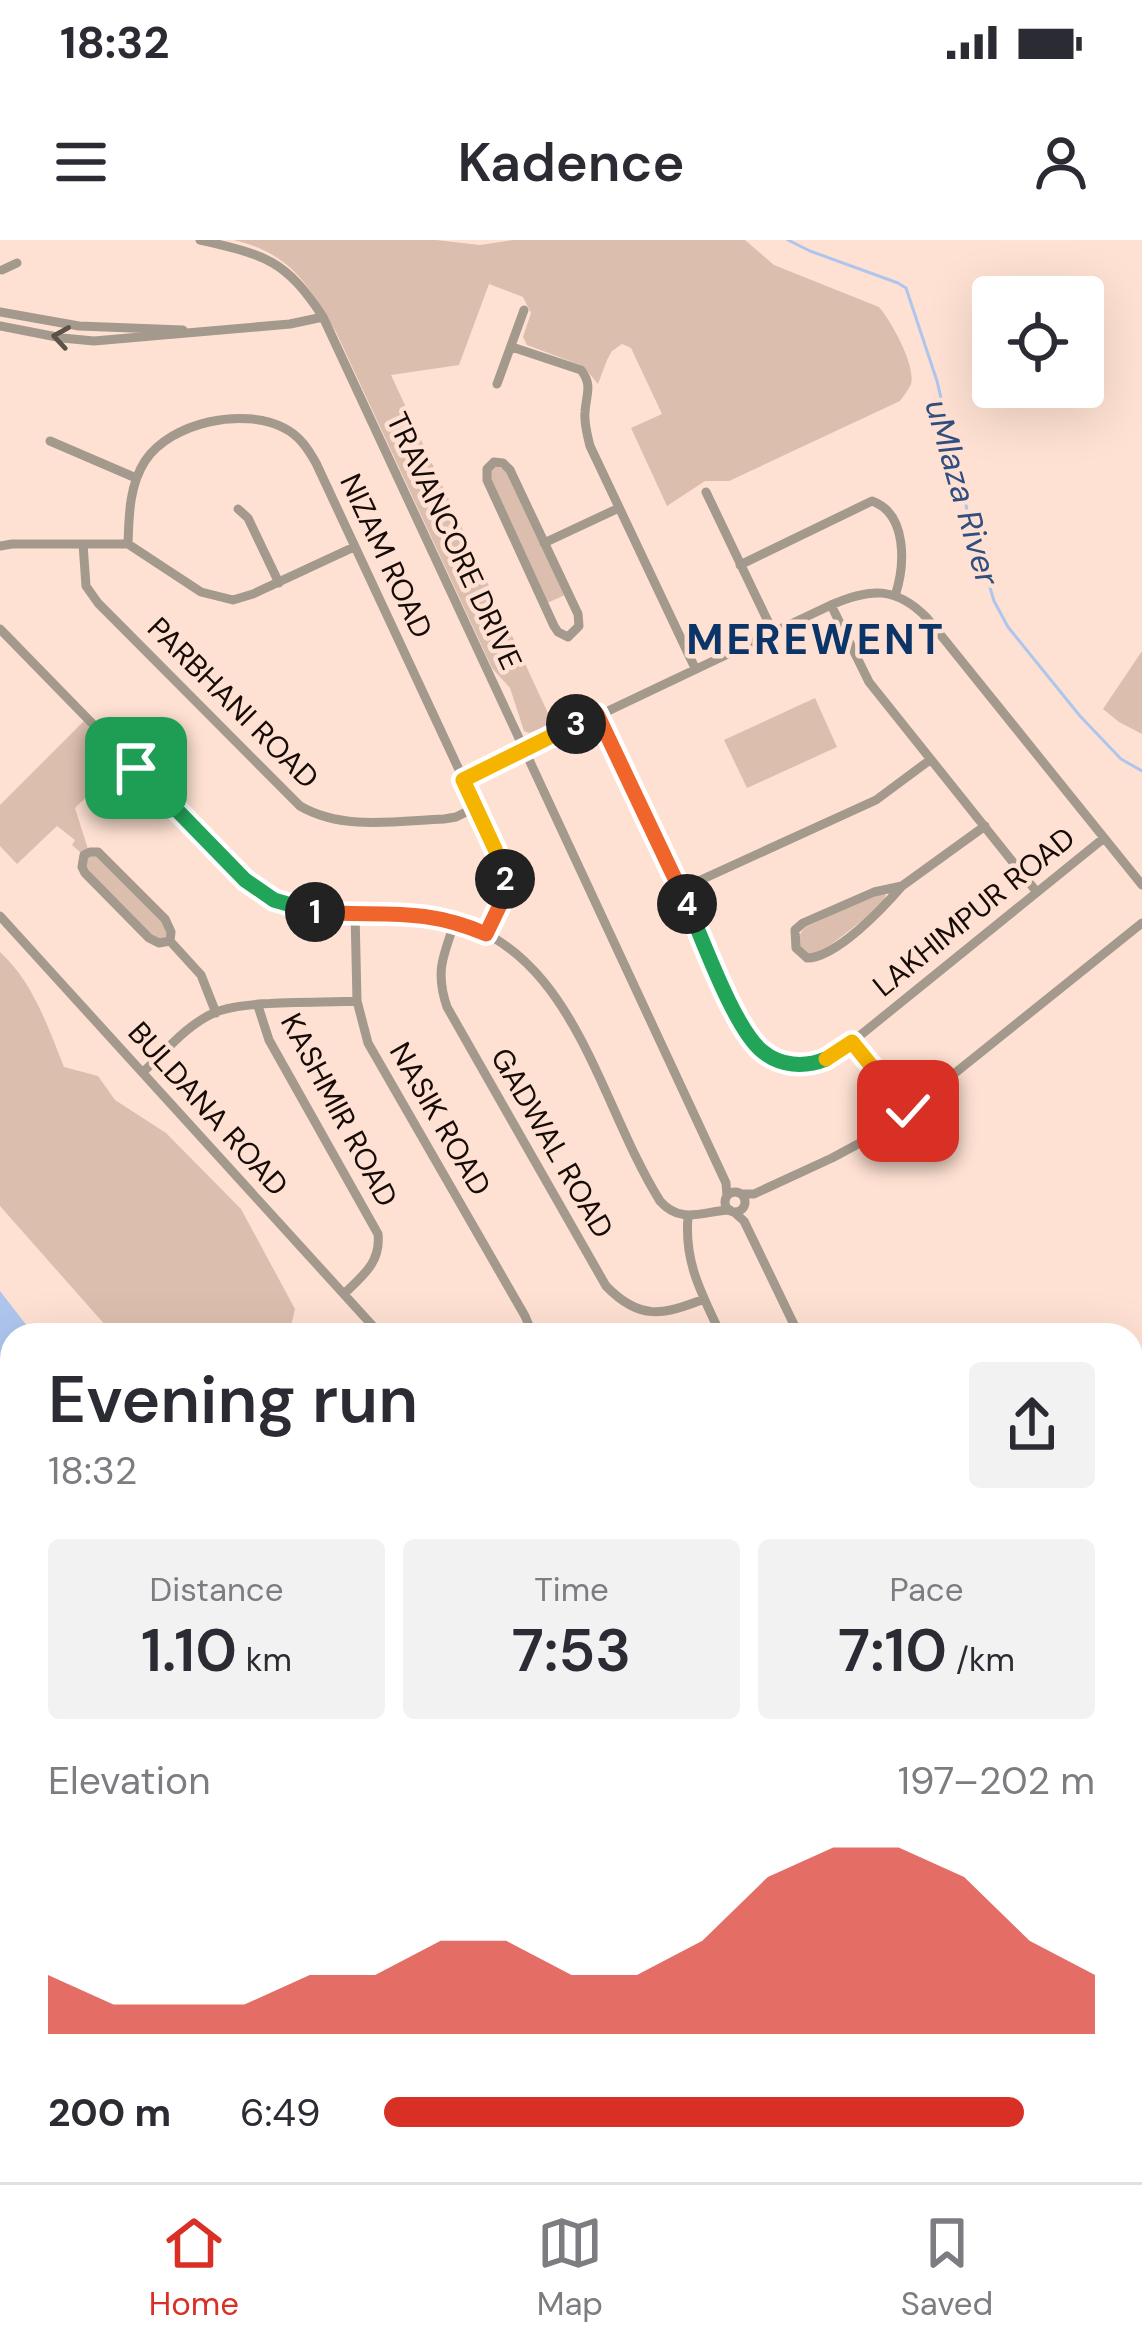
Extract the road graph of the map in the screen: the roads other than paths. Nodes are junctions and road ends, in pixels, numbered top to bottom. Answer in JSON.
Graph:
{"nodes":[{"id":1,"x":200,"y":240,"type":"edge"},
{"id":2,"x":17,"y":263,"type":"dead end"},
{"id":3,"x":2,"y":270,"type":"edge"},
{"id":4,"x":524,"y":310,"type":"dead end"},
{"id":5,"x":0,"y":312,"type":"edge"},
{"id":6,"x":322,"y":317,"type":"junction"},
{"id":7,"x":0,"y":326,"type":"edge"},
{"id":8,"x":206,"y":331,"type":"junction"},
{"id":9,"x":512,"y":347,"type":"junction"},
{"id":10,"x":496,"y":383,"type":"dead end"},
{"id":11,"x":50,"y":441,"type":"dead end"},
{"id":12,"x":136,"y":478,"type":"junction"},
{"id":13,"x":706,"y":492,"type":"dead end"},
{"id":14,"x":619,"y":508,"type":"junction"},
{"id":15,"x":238,"y":509,"type":"dead end"},
{"id":16,"x":83,"y":544,"type":"junction"},
{"id":17,"x":128,"y":544,"type":"junction"},
{"id":18,"x":544,"y":544,"type":"junction"},
{"id":19,"x":0,"y":546,"type":"edge"},
{"id":20,"x":354,"y":547,"type":"junction"},
{"id":21,"x":740,"y":565,"type":"junction"},
{"id":22,"x":279,"y":583,"type":"junction"},
{"id":23,"x":895,"y":596,"type":"junction"},
{"id":24,"x":831,"y":605,"type":"junction"},
{"id":25,"x":0,"y":628,"type":"edge"},
{"id":26,"x":773,"y":632,"type":"junction"},
{"id":27,"x":694,"y":668,"type":"junction"},
{"id":28,"x":597,"y":714,"type":"junction"},
{"id":29,"x":525,"y":749,"type":"junction"},
{"id":30,"x":930,"y":760,"type":"junction"},
{"id":31,"x":463,"y":780,"type":"junction"},
{"id":32,"x":476,"y":807,"type":"junction"},
{"id":33,"x":985,"y":826,"type":"junction"},
{"id":34,"x":1104,"y":838,"type":"junction"},
{"id":35,"x":1142,"y":885,"type":"edge"},
{"id":36,"x":902,"y":886,"type":"junction"},
{"id":37,"x":681,"y":889,"type":"junction"},
{"id":38,"x":1036,"y":891,"type":"junction"},
{"id":39,"x":355,"y":912,"type":"junction"},
{"id":40,"x":0,"y":916,"type":"edge"},
{"id":41,"x":455,"y":922,"type":"junction"},
{"id":42,"x":1142,"y":923,"type":"edge"},
{"id":43,"x":486,"y":934,"type":"junction"},
{"id":44,"x":170,"y":941,"type":"junction"},
{"id":45,"x":357,"y":1001,"type":"junction"},
{"id":46,"x":258,"y":1006,"type":"junction"},
{"id":47,"x":216,"y":1012,"type":"junction"},
{"id":48,"x":852,"y":1042,"type":"junction"},
{"id":49,"x":143,"y":1072,"type":"junction"},
{"id":50,"x":908,"y":1111,"type":"junction"},
{"id":51,"x":735,"y":1202,"type":"junction"},
{"id":52,"x":688,"y":1216,"type":"junction"},
{"id":53,"x":344,"y":1294,"type":"junction"},
{"id":54,"x":704,"y":1299,"type":"junction"},
{"id":55,"x":370,"y":1323,"type":"edge"},
{"id":56,"x":528,"y":1323,"type":"edge"},
{"id":57,"x":715,"y":1323,"type":"edge"},
{"id":58,"x":793,"y":1323,"type":"edge"}],
"edges":[{"from":1,"to":6,"type":"street","name":"TRAVANCORE DRIVE"},
{"from":2,"to":3,"type":"street"},
{"from":4,"to":9,"type":"street"},
{"from":5,"to":8,"type":"street"},
{"from":6,"to":8,"type":"street"},
{"from":6,"to":29,"type":"street","name":"TRAVANCORE DRIVE"},
{"from":8,"to":7,"type":"street","one_way":true},
{"from":9,"to":10,"type":"street"},
{"from":9,"to":14,"type":"street"},
{"from":11,"to":12,"type":"street"},
{"from":12,"to":17,"type":"street"},
{"from":12,"to":20,"type":"street","name":"NIZAM ROAD"},
{"from":13,"to":21,"type":"street"},
{"from":14,"to":18,"type":"street"},
{"from":14,"to":27,"type":"street"},
{"from":15,"to":22,"type":"street"},
{"from":16,"to":17,"type":"street"},
{"from":16,"to":19,"type":"street"},
{"from":16,"to":32,"type":"street","name":"PARBHANI ROAD"},
{"from":17,"to":22,"type":"street"},
{"from":18,"to":18,"type":"street"},
{"from":20,"to":22,"type":"street"},
{"from":20,"to":31,"type":"street","name":"NIZAM ROAD"},
{"from":21,"to":23,"type":"street"},
{"from":21,"to":26,"type":"street"},
{"from":23,"to":24,"type":"street"},
{"from":23,"to":34,"type":"street"},
{"from":24,"to":26,"type":"street"},
{"from":24,"to":30,"type":"street"},
{"from":25,"to":39,"type":"street"},
{"from":26,"to":27,"type":"street"},
{"from":27,"to":28,"type":"street"},
{"from":28,"to":29,"type":"street"},
{"from":28,"to":37,"type":"street","name":"LAKHIMPUR ROAD"},
{"from":29,"to":31,"type":"street"},
{"from":29,"to":51,"type":"street","name":"TRAVANCORE DRIVE"},
{"from":30,"to":33,"type":"street"},
{"from":30,"to":37,"type":"street"},
{"from":31,"to":32,"type":"street","name":"NIZAM ROAD"},
{"from":32,"to":43,"type":"street","name":"NIZAM ROAD"},
{"from":33,"to":36,"type":"street"},
{"from":33,"to":38,"type":"street"},
{"from":34,"to":35,"type":"street"},
{"from":34,"to":38,"type":"street","name":"LAKHIMPUR ROAD"},
{"from":36,"to":36,"type":"street"},
{"from":37,"to":48,"type":"street","name":"LAKHIMPUR ROAD"},
{"from":38,"to":48,"type":"street","name":"LAKHIMPUR ROAD"},
{"from":39,"to":41,"type":"street"},
{"from":39,"to":45,"type":"street","name":"NASIK ROAD"},
{"from":40,"to":49,"type":"street","name":"BULDANA ROAD"},
{"from":41,"to":43,"type":"street"},
{"from":41,"to":54,"type":"street","name":"GADWAL ROAD"},
{"from":42,"to":50,"type":"street"},
{"from":43,"to":52,"type":"street"},
{"from":44,"to":44,"type":"street"},
{"from":44,"to":47,"type":"street"},
{"from":45,"to":46,"type":"street"},
{"from":45,"to":56,"type":"street","name":"NASIK ROAD"},
{"from":46,"to":47,"type":"street"},
{"from":46,"to":53,"type":"street","name":"KASHMIR ROAD"},
{"from":47,"to":49,"type":"street"},
{"from":48,"to":50,"type":"street"},
{"from":49,"to":53,"type":"street","name":"BULDANA ROAD"},
{"from":50,"to":51,"type":"street"},
{"from":51,"to":52,"type":"street"},
{"from":51,"to":58,"type":"street","name":"TRAVANCORE DRIVE"},
{"from":52,"to":54,"type":"street"},
{"from":53,"to":55,"type":"street","name":"BULDANA ROAD"},
{"from":54,"to":57,"type":"street"}]}
